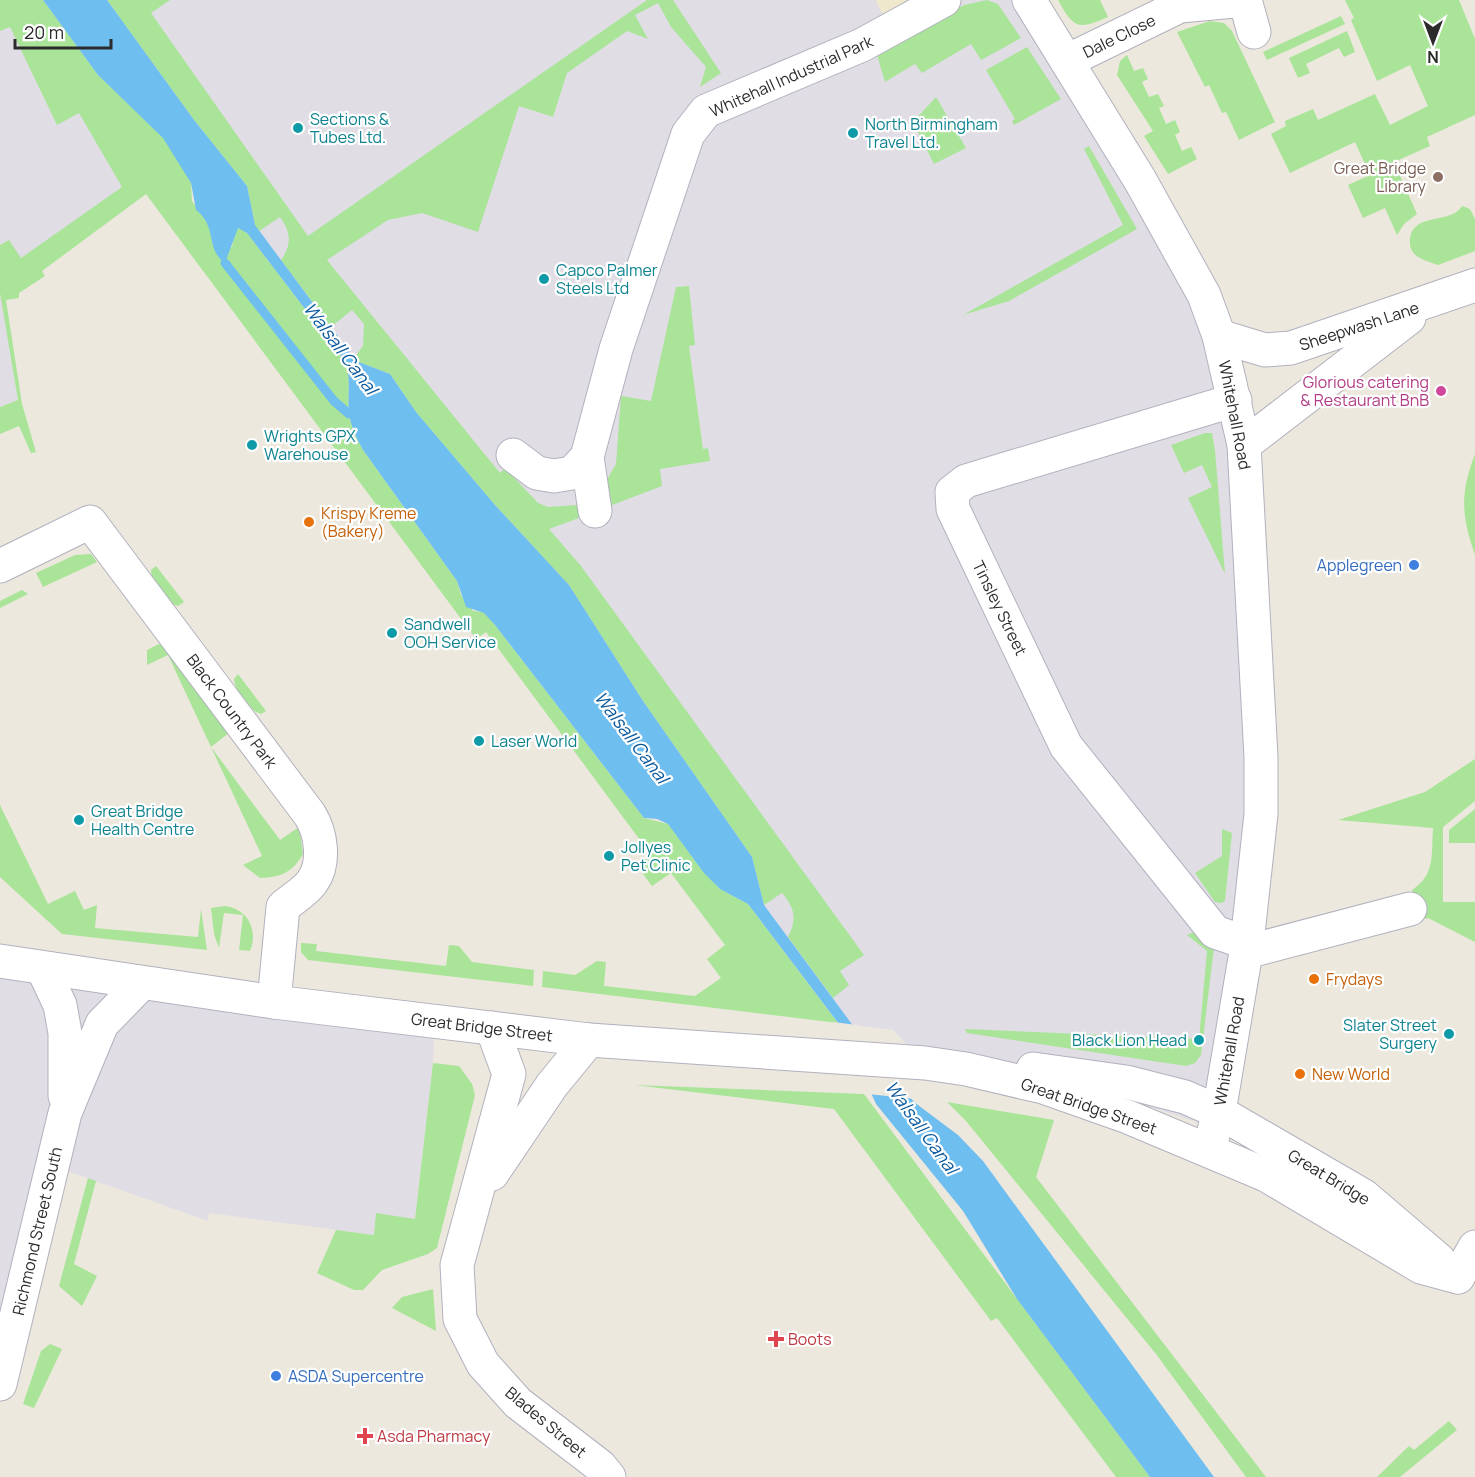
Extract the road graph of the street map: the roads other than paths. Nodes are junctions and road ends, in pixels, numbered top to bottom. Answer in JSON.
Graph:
{"nodes":[{"id":1,"x":944,"y":0,"type":"edge"},
{"id":2,"x":1029,"y":0,"type":"edge"},
{"id":3,"x":1254,"y":32,"type":"dead end"},
{"id":4,"x":1068,"y":61,"type":"junction"},
{"id":5,"x":1475,"y":285,"type":"edge"},
{"id":6,"x":1428,"y":303,"type":"junction"},
{"id":7,"x":1219,"y":336,"type":"junction"},
{"id":8,"x":1235,"y":400,"type":"junction"},
{"id":9,"x":1244,"y":445,"type":"junction"},
{"id":10,"x":513,"y":455,"type":"dead end"},
{"id":11,"x":587,"y":457,"type":"junction"},
{"id":12,"x":595,"y":511,"type":"dead end"},
{"id":13,"x":0,"y":566,"type":"edge"},
{"id":14,"x":1410,"y":909,"type":"dead end"},
{"id":15,"x":1246,"y":948,"type":"junction"},
{"id":16,"x":0,"y":961,"type":"edge"},
{"id":17,"x":43,"y":969,"type":"junction"},
{"id":18,"x":141,"y":984,"type":"junction"},
{"id":19,"x":274,"y":1002,"type":"junction"},
{"id":20,"x":492,"y":1028,"type":"junction"},
{"id":21,"x":589,"y":1040,"type":"junction"},
{"id":22,"x":65,"y":1113,"type":"junction"},
{"id":23,"x":1214,"y":1130,"type":"junction"},
{"id":24,"x":477,"y":1196,"type":"junction"},
{"id":25,"x":1475,"y":1247,"type":"edge"},
{"id":26,"x":1467,"y":1284,"type":"edge"},
{"id":27,"x":0,"y":1384,"type":"edge"},
{"id":28,"x":609,"y":1477,"type":"edge"}],
"edges":[{"from":1,"to":11,"type":"street","name":"Whitehall Industrial Park"},
{"from":2,"to":4,"type":"street","name":"Whitehall Road"},
{"from":3,"to":4,"type":"street","name":"Dale Close"},
{"from":4,"to":7,"type":"street","name":"Whitehall Road"},
{"from":5,"to":6,"type":"street","name":"Sheepwash Lane"},
{"from":6,"to":7,"type":"street","name":"Sheepwash Lane"},
{"from":6,"to":9,"type":"street","name":"Sheepwash Lane"},
{"from":7,"to":8,"type":"street","name":"Whitehall Road"},
{"from":8,"to":9,"type":"street","name":"Whitehall Road"},
{"from":8,"to":15,"type":"street","name":"Tinsley Street"},
{"from":9,"to":15,"type":"street","name":"Whitehall Road"},
{"from":10,"to":11,"type":"street"},
{"from":11,"to":12,"type":"street","name":"Whitehall Industrial Park"},
{"from":13,"to":19,"type":"street","name":"Black Country Park"},
{"from":14,"to":15,"type":"street"},
{"from":15,"to":23,"type":"street","name":"Whitehall Road"},
{"from":16,"to":17,"type":"street","name":"Great Bridge Street"},
{"from":17,"to":18,"type":"street","name":"Great Bridge Street"},
{"from":17,"to":22,"type":"street","name":"Richmond Street South"},
{"from":18,"to":19,"type":"street","name":"Great Bridge Street"},
{"from":18,"to":22,"type":"street","name":"Richmond Street South"},
{"from":19,"to":20,"type":"street","name":"Great Bridge Street"},
{"from":20,"to":21,"type":"street","name":"Great Bridge Street"},
{"from":20,"to":24,"type":"street","name":"Blades Street"},
{"from":21,"to":23,"type":"street","name":"Great Bridge Street"},
{"from":21,"to":24,"type":"street","name":"Blades Street"},
{"from":22,"to":27,"type":"street","name":"Richmond Street South"},
{"from":23,"to":26,"type":"street","name":"Great Bridge"},
{"from":23,"to":26,"type":"street","name":"Great Bridge"},
{"from":24,"to":28,"type":"street","name":"Blades Street"},
{"from":25,"to":26,"type":"street"}]}
